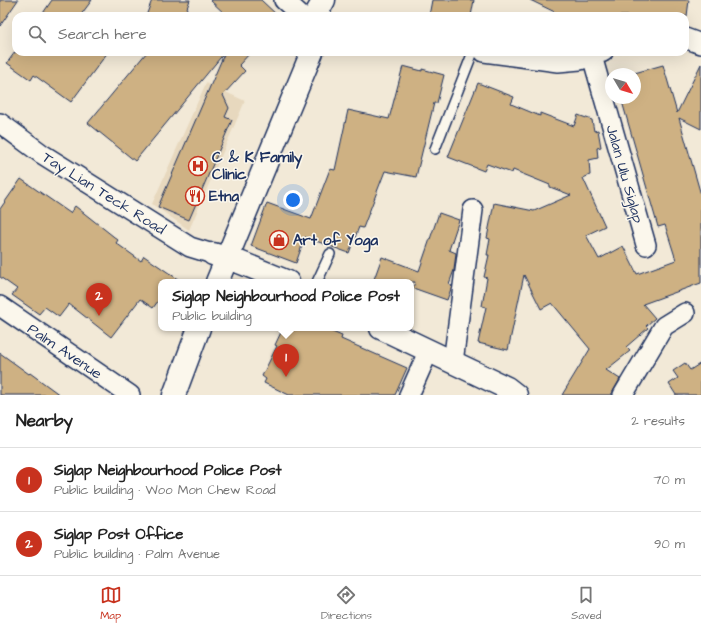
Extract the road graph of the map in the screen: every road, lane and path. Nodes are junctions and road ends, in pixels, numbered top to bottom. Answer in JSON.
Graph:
{"nodes":[{"id":1,"x":284,"y":0,"type":"edge"},
{"id":2,"x":324,"y":0,"type":"edge"},
{"id":3,"x":339,"y":0,"type":"edge"},
{"id":4,"x":298,"y":12,"type":"edge"},
{"id":5,"x":317,"y":12,"type":"edge"},
{"id":6,"x":332,"y":12,"type":"edge"},
{"id":7,"x":689,"y":40,"type":"edge"},
{"id":8,"x":701,"y":44,"type":"edge"},
{"id":9,"x":296,"y":56,"type":"edge"},
{"id":10,"x":310,"y":56,"type":"edge"},
{"id":11,"x":471,"y":56,"type":"edge"},
{"id":12,"x":514,"y":56,"type":"edge"},
{"id":13,"x":592,"y":56,"type":"edge"},
{"id":14,"x":599,"y":56,"type":"edge"},
{"id":15,"x":0,"y":123,"type":"edge"},
{"id":16,"x":434,"y":149,"type":"dead end"},
{"id":17,"x":473,"y":210,"type":"dead end"},
{"id":18,"x":646,"y":245,"type":"dead end"},
{"id":19,"x":330,"y":254,"type":"dead end"},
{"id":20,"x":220,"y":256,"type":"junction"},
{"id":21,"x":205,"y":279,"type":"edge"},
{"id":22,"x":217,"y":279,"type":"edge"},
{"id":23,"x":281,"y":279,"type":"edge"},
{"id":24,"x":318,"y":279,"type":"edge"},
{"id":25,"x":0,"y":306,"type":"edge"},
{"id":26,"x":685,"y":314,"type":"dead end"},
{"id":27,"x":185,"y":331,"type":"edge"},
{"id":28,"x":199,"y":331,"type":"edge"},
{"id":29,"x":387,"y":331,"type":"edge"},
{"id":30,"x":428,"y":352,"type":"junction"},
{"id":31,"x":453,"y":362,"type":"junction"},
{"id":32,"x":130,"y":395,"type":"edge"},
{"id":33,"x":161,"y":395,"type":"edge"},
{"id":34,"x":174,"y":395,"type":"edge"},
{"id":35,"x":409,"y":395,"type":"edge"},
{"id":36,"x":516,"y":395,"type":"edge"},
{"id":37,"x":623,"y":395,"type":"edge"}],
"edges":[{"from":1,"to":4,"type":"street"},
{"from":2,"to":5,"type":"main road"},
{"from":3,"to":6,"type":"main road"},
{"from":7,"to":8,"type":"street"},
{"from":9,"to":20,"type":"main road"},
{"from":10,"to":20,"type":"main road"},
{"from":11,"to":16,"type":"lane"},
{"from":12,"to":13,"type":"street","name":"Jalan Ulu Siglap"},
{"from":14,"to":18,"type":"street","name":"Jalan Ulu Siglap"},
{"from":15,"to":20,"type":"street","name":"Tay Lian Teck Road"},
{"from":17,"to":31,"type":"street"},
{"from":19,"to":24,"type":"lane"},
{"from":20,"to":21,"type":"main road"},
{"from":20,"to":22,"type":"main road"},
{"from":20,"to":23,"type":"main road"},
{"from":25,"to":32,"type":"street","name":"Palm Avenue"},
{"from":26,"to":37,"type":"street"},
{"from":27,"to":33,"type":"main road"},
{"from":28,"to":34,"type":"main road"},
{"from":29,"to":30,"type":"main road"},
{"from":30,"to":31,"type":"main road"},
{"from":30,"to":35,"type":"street"},
{"from":31,"to":36,"type":"main road"}]}
